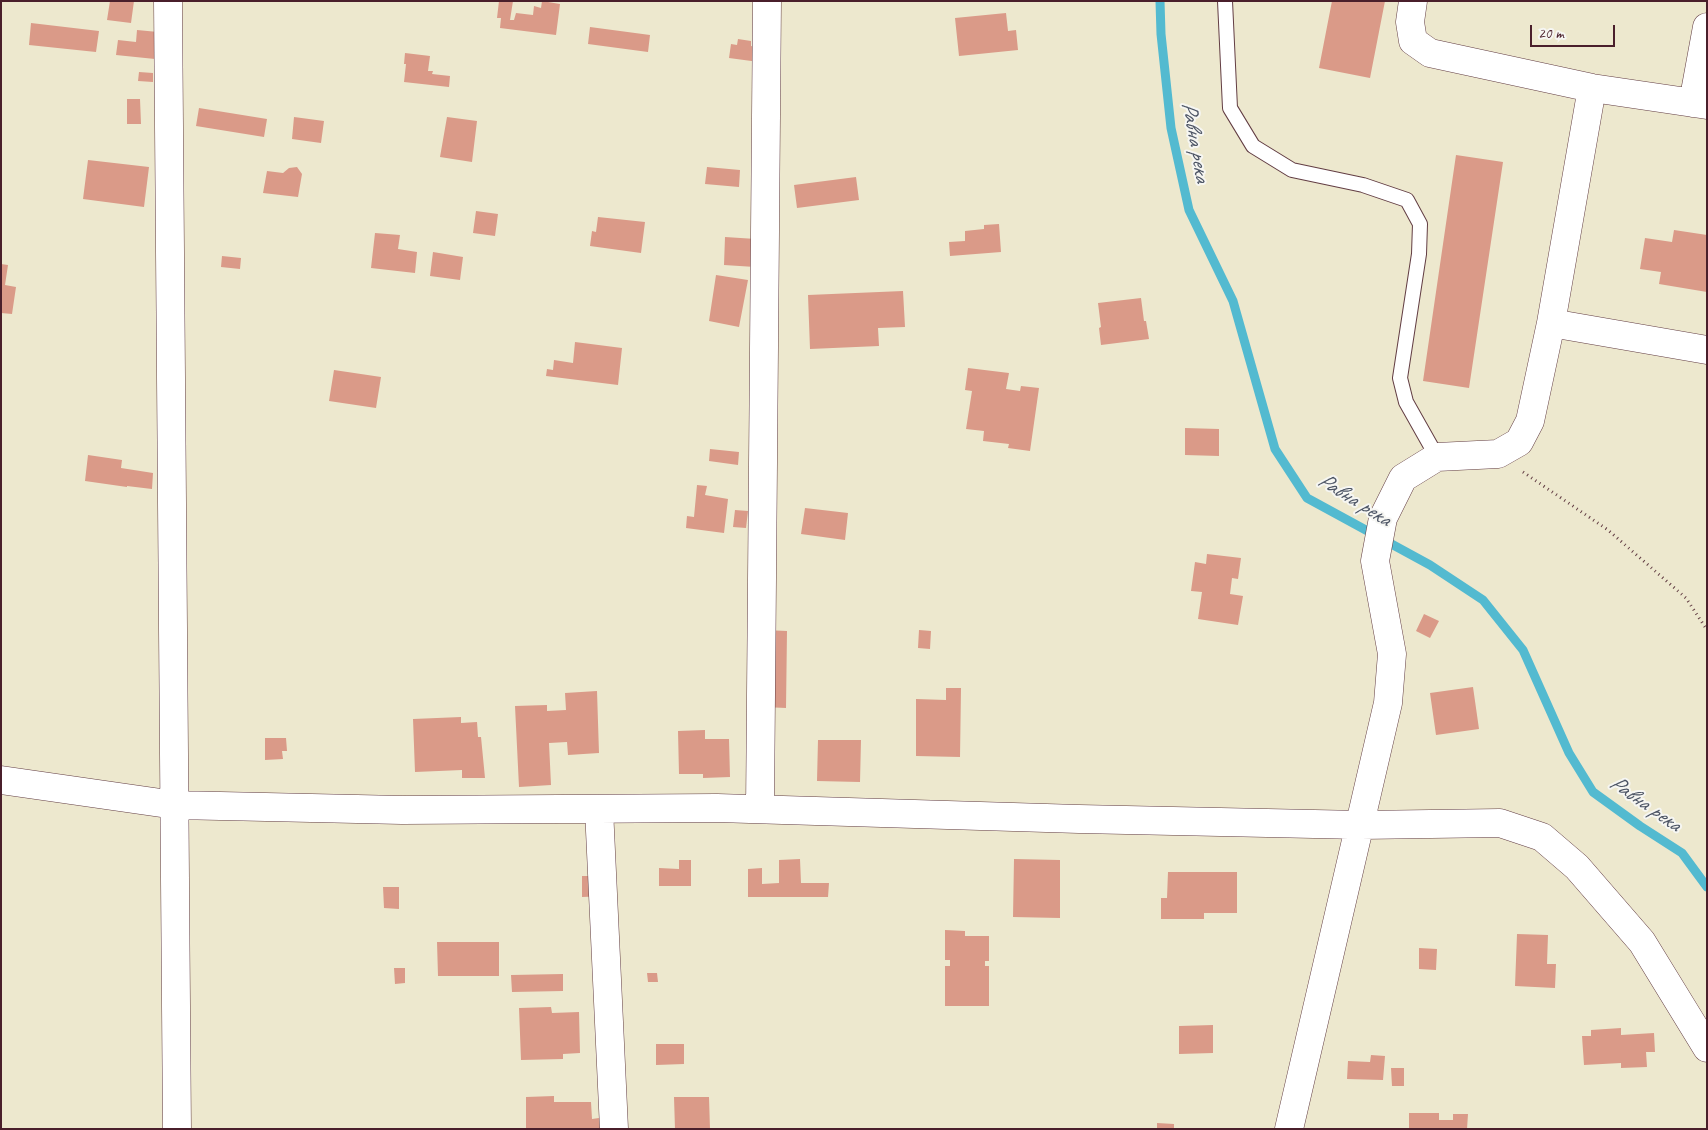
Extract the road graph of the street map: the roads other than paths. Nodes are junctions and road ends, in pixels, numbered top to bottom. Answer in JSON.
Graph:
{"nodes":[{"id":1,"x":168,"y":1,"type":"edge"},
{"id":2,"x":766,"y":1,"type":"edge"},
{"id":3,"x":1225,"y":1,"type":"edge"},
{"id":4,"x":1413,"y":1,"type":"edge"},
{"id":5,"x":1707,"y":27,"type":"edge"},
{"id":6,"x":1592,"y":88,"type":"junction"},
{"id":7,"x":1700,"y":104,"type":"edge"},
{"id":8,"x":1551,"y":323,"type":"junction"},
{"id":9,"x":1707,"y":350,"type":"edge"},
{"id":10,"x":1437,"y":457,"type":"junction"},
{"id":11,"x":1,"y":780,"type":"edge"},
{"id":12,"x":175,"y":805,"type":"junction"},
{"id":13,"x":599,"y":808,"type":"junction"},
{"id":14,"x":760,"y":809,"type":"junction"},
{"id":15,"x":1361,"y":825,"type":"junction"},
{"id":16,"x":1707,"y":1048,"type":"edge"},
{"id":17,"x":177,"y":1129,"type":"edge"},
{"id":18,"x":614,"y":1129,"type":"edge"},
{"id":19,"x":1289,"y":1129,"type":"edge"}],
"edges":[{"from":1,"to":12,"type":"street"},
{"from":2,"to":14,"type":"street"},
{"from":3,"to":10,"type":"lane"},
{"from":4,"to":6,"type":"street"},
{"from":5,"to":7,"type":"street"},
{"from":6,"to":7,"type":"street"},
{"from":6,"to":8,"type":"street"},
{"from":8,"to":9,"type":"street"},
{"from":8,"to":10,"type":"street"},
{"from":10,"to":15,"type":"street"},
{"from":11,"to":12,"type":"street"},
{"from":12,"to":13,"type":"street"},
{"from":12,"to":17,"type":"street"},
{"from":13,"to":14,"type":"street"},
{"from":13,"to":18,"type":"street"},
{"from":14,"to":15,"type":"street"},
{"from":15,"to":16,"type":"street"},
{"from":15,"to":19,"type":"street"}]}
